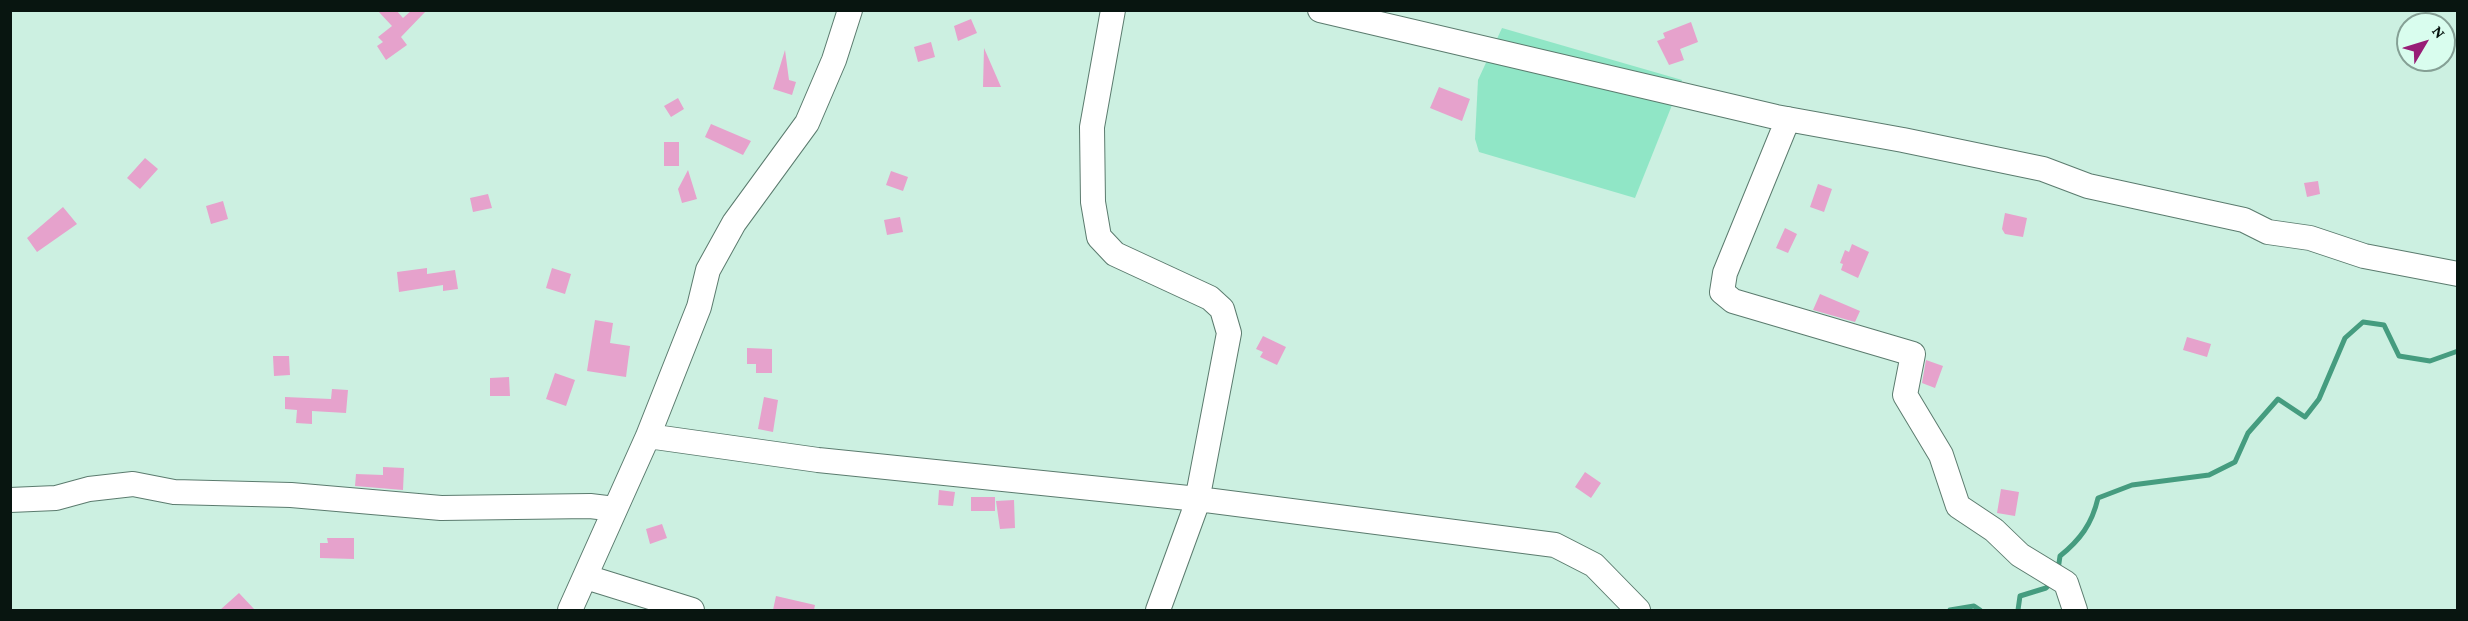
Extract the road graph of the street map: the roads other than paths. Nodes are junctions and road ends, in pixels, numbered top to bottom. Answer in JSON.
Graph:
{"nodes":[{"id":1,"x":849,"y":10,"type":"edge"},
{"id":2,"x":1113,"y":10,"type":"edge"},
{"id":3,"x":1320,"y":10,"type":"edge"},
{"id":4,"x":1788,"y":119,"type":"junction"},
{"id":5,"x":2457,"y":274,"type":"edge"},
{"id":6,"x":648,"y":436,"type":"junction"},
{"id":7,"x":1198,"y":499,"type":"junction"},
{"id":8,"x":10,"y":500,"type":"edge"},
{"id":9,"x":615,"y":509,"type":"junction"},
{"id":10,"x":586,"y":577,"type":"junction"},
{"id":11,"x":570,"y":610,"type":"edge"},
{"id":12,"x":692,"y":610,"type":"edge"},
{"id":13,"x":1158,"y":610,"type":"edge"},
{"id":14,"x":1638,"y":610,"type":"edge"},
{"id":15,"x":2075,"y":610,"type":"edge"}],
"edges":[{"from":1,"to":6,"type":"street"},
{"from":2,"to":7,"type":"street"},
{"from":3,"to":4,"type":"street"},
{"from":4,"to":5,"type":"street"},
{"from":4,"to":15,"type":"street"},
{"from":6,"to":7,"type":"street"},
{"from":6,"to":9,"type":"street"},
{"from":7,"to":13,"type":"street"},
{"from":7,"to":14,"type":"street"},
{"from":8,"to":9,"type":"street"},
{"from":9,"to":10,"type":"street"},
{"from":10,"to":11,"type":"street"},
{"from":10,"to":12,"type":"street"}]}
